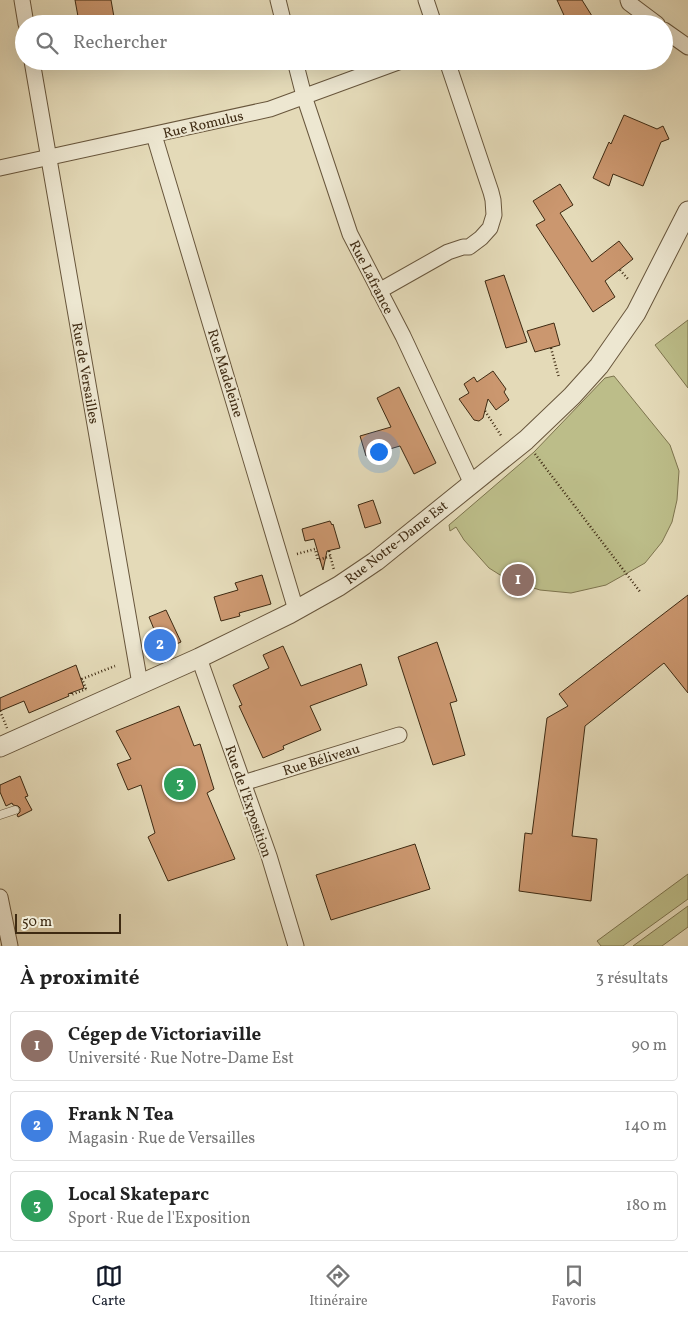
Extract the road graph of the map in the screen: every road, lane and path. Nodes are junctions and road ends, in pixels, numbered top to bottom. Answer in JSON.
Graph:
{"nodes":[{"id":1,"x":22,"y":0,"type":"edge"},
{"id":2,"x":278,"y":0,"type":"edge"},
{"id":3,"x":426,"y":0,"type":"edge"},
{"id":4,"x":628,"y":0,"type":"edge"},
{"id":5,"x":24,"y":15,"type":"edge"},
{"id":6,"x":282,"y":15,"type":"edge"},
{"id":7,"x":431,"y":15,"type":"edge"},
{"id":8,"x":646,"y":15,"type":"edge"},
{"id":9,"x":673,"y":36,"type":"edge"},
{"id":10,"x":688,"y":47,"type":"edge"},
{"id":11,"x":33,"y":70,"type":"edge"},
{"id":12,"x":297,"y":70,"type":"edge"},
{"id":13,"x":376,"y":70,"type":"edge"},
{"id":14,"x":450,"y":70,"type":"edge"},
{"id":15,"x":304,"y":96,"type":"junction"},
{"id":16,"x":154,"y":135,"type":"junction"},
{"id":17,"x":48,"y":158,"type":"junction"},
{"id":18,"x":0,"y":168,"type":"edge"},
{"id":19,"x":688,"y":211,"type":"edge"},
{"id":20,"x":620,"y":270,"type":"dead end"},
{"id":21,"x":628,"y":279,"type":"dead end"},
{"id":22,"x":379,"y":291,"type":"junction"},
{"id":23,"x":551,"y":348,"type":"dead end"},
{"id":24,"x":559,"y":378,"type":"dead end"},
{"id":25,"x":485,"y":411,"type":"dead end"},
{"id":26,"x":502,"y":437,"type":"dead end"},
{"id":27,"x":526,"y":440,"type":"junction"},
{"id":28,"x":472,"y":484,"type":"junction"},
{"id":29,"x":329,"y":551,"type":"dead end"},
{"id":30,"x":297,"y":554,"type":"dead end"},
{"id":31,"x":330,"y":556,"type":"junction"},
{"id":32,"x":334,"y":572,"type":"dead end"},
{"id":33,"x":641,"y":592,"type":"dead end"},
{"id":34,"x":296,"y":610,"type":"junction"},
{"id":35,"x":199,"y":658,"type":"junction"},
{"id":36,"x":115,"y":666,"type":"dead end"},
{"id":37,"x":140,"y":684,"type":"junction"},
{"id":38,"x":86,"y":689,"type":"dead end"},
{"id":39,"x":0,"y":711,"type":"edge"},
{"id":40,"x":399,"y":735,"type":"dead end"},
{"id":41,"x":5,"y":740,"type":"edge"},
{"id":42,"x":243,"y":783,"type":"junction"},
{"id":43,"x":15,"y":810,"type":"dead end"},
{"id":44,"x":0,"y":815,"type":"edge"},
{"id":45,"x":0,"y":897,"type":"edge"},
{"id":46,"x":10,"y":946,"type":"edge"},
{"id":47,"x":295,"y":946,"type":"edge"}],
"edges":[{"from":1,"to":5,"type":"street"},
{"from":2,"to":6,"type":"street"},
{"from":3,"to":7,"type":"street"},
{"from":4,"to":8,"type":"street"},
{"from":9,"to":10,"type":"street"},
{"from":11,"to":17,"type":"street","name":"Rue de Versailles"},
{"from":12,"to":15,"type":"street","name":"Rue Lafrance"},
{"from":13,"to":15,"type":"street","name":"Rue Romulus"},
{"from":14,"to":22,"type":"street"},
{"from":15,"to":16,"type":"street","name":"Rue Romulus"},
{"from":15,"to":22,"type":"street","name":"Rue Lafrance"},
{"from":16,"to":17,"type":"street","name":"Rue Romulus"},
{"from":16,"to":34,"type":"street","name":"Rue Madeleine"},
{"from":17,"to":18,"type":"street","name":"Rue Romulus"},
{"from":17,"to":37,"type":"street","name":"Rue de Versailles"},
{"from":19,"to":27,"type":"street","name":"Rue Notre-Dame Est"},
{"from":20,"to":21,"type":"path"},
{"from":22,"to":28,"type":"street","name":"Rue Lafrance"},
{"from":23,"to":24,"type":"path"},
{"from":25,"to":26,"type":"path"},
{"from":27,"to":28,"type":"street","name":"Rue Notre-Dame Est"},
{"from":27,"to":33,"type":"path"},
{"from":28,"to":34,"type":"street","name":"Rue Notre-Dame Est"},
{"from":29,"to":31,"type":"path"},
{"from":30,"to":31,"type":"path"},
{"from":31,"to":32,"type":"path"},
{"from":34,"to":35,"type":"street","name":"Rue Notre-Dame Est"},
{"from":35,"to":37,"type":"street","name":"Rue Notre-Dame Est"},
{"from":35,"to":42,"type":"street","name":"Rue de l'Exposition"},
{"from":36,"to":38,"type":"path"},
{"from":37,"to":41,"type":"street","name":"Rue Notre-Dame Est"},
{"from":39,"to":41,"type":"path"},
{"from":40,"to":42,"type":"street","name":"Rue Béliveau"},
{"from":42,"to":47,"type":"street","name":"Rue de l'Exposition"},
{"from":43,"to":44,"type":"lane"},
{"from":45,"to":46,"type":"street"}]}
